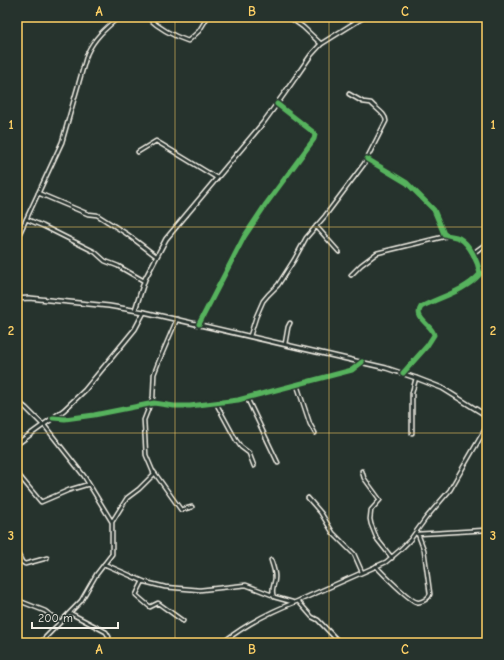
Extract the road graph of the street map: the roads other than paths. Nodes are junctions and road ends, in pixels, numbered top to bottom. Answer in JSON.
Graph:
{"nodes":[{"id":1,"x":119,"y":17,"type":"edge"},
{"id":2,"x":147,"y":17,"type":"edge"},
{"id":3,"x":289,"y":17,"type":"edge"},
{"id":4,"x":364,"y":17,"type":"edge"},
{"id":5,"x":207,"y":18,"type":"edge"},
{"id":6,"x":320,"y":44,"type":"junction"},
{"id":7,"x":349,"y":94,"type":"dead end"},
{"id":8,"x":278,"y":104,"type":"junction"},
{"id":9,"x":138,"y":152,"type":"dead end"},
{"id":10,"x":367,"y":159,"type":"junction"},
{"id":11,"x":218,"y":178,"type":"junction"},
{"id":12,"x":38,"y":193,"type":"junction"},
{"id":13,"x":26,"y":219,"type":"junction"},
{"id":14,"x":316,"y":226,"type":"junction"},
{"id":15,"x":448,"y":235,"type":"junction"},
{"id":16,"x":17,"y":239,"type":"edge"},
{"id":17,"x":487,"y":243,"type":"edge"},
{"id":18,"x":339,"y":252,"type":"dead end"},
{"id":19,"x":472,"y":254,"type":"junction"},
{"id":20,"x":156,"y":256,"type":"junction"},
{"id":21,"x":352,"y":275,"type":"dead end"},
{"id":22,"x":144,"y":281,"type":"junction"},
{"id":23,"x":17,"y":298,"type":"edge"},
{"id":24,"x":135,"y":310,"type":"junction"},
{"id":25,"x":144,"y":312,"type":"junction"},
{"id":26,"x":177,"y":319,"type":"junction"},
{"id":27,"x":290,"y":323,"type":"dead end"},
{"id":28,"x":199,"y":324,"type":"junction"},
{"id":29,"x":250,"y":336,"type":"junction"},
{"id":30,"x":285,"y":344,"type":"junction"},
{"id":31,"x":362,"y":362,"type":"junction"},
{"id":32,"x":403,"y":373,"type":"junction"},
{"id":33,"x":416,"y":378,"type":"junction"},
{"id":34,"x":297,"y":385,"type":"junction"},
{"id":35,"x":247,"y":398,"type":"junction"},
{"id":36,"x":17,"y":401,"type":"edge"},
{"id":37,"x":216,"y":403,"type":"junction"},
{"id":38,"x":151,"y":404,"type":"junction"},
{"id":39,"x":487,"y":416,"type":"edge"},
{"id":40,"x":53,"y":418,"type":"junction"},
{"id":41,"x":43,"y":425,"type":"junction"},
{"id":42,"x":487,"y":426,"type":"edge"},
{"id":43,"x":315,"y":433,"type":"dead end"},
{"id":44,"x":412,"y":433,"type":"dead end"},
{"id":45,"x":17,"y":444,"type":"edge"},
{"id":46,"x":278,"y":463,"type":"dead end"},
{"id":47,"x":254,"y":466,"type":"dead end"},
{"id":48,"x":362,"y":471,"type":"dead end"},
{"id":49,"x":154,"y":472,"type":"junction"},
{"id":50,"x":17,"y":473,"type":"edge"},
{"id":51,"x":89,"y":484,"type":"junction"},
{"id":52,"x":308,"y":498,"type":"dead end"},
{"id":53,"x":192,"y":507,"type":"dead end"},
{"id":54,"x":112,"y":522,"type":"junction"},
{"id":55,"x":487,"y":530,"type":"edge"},
{"id":56,"x":416,"y":534,"type":"junction"},
{"id":57,"x":17,"y":552,"type":"edge"},
{"id":58,"x":47,"y":558,"type":"dead end"},
{"id":59,"x":392,"y":558,"type":"junction"},
{"id":60,"x":271,"y":560,"type":"dead end"},
{"id":61,"x":104,"y":564,"type":"junction"},
{"id":62,"x":375,"y":566,"type":"junction"},
{"id":63,"x":362,"y":572,"type":"junction"},
{"id":64,"x":143,"y":581,"type":"junction"},
{"id":65,"x":272,"y":595,"type":"junction"},
{"id":66,"x":17,"y":600,"type":"edge"},
{"id":67,"x":298,"y":600,"type":"junction"},
{"id":68,"x":293,"y":602,"type":"junction"},
{"id":69,"x":70,"y":613,"type":"junction"},
{"id":70,"x":183,"y":621,"type":"dead end"},
{"id":71,"x":60,"y":622,"type":"junction"},
{"id":72,"x":44,"y":638,"type":"junction"},
{"id":73,"x":40,"y":643,"type":"edge"},
{"id":74,"x":48,"y":643,"type":"edge"},
{"id":75,"x":107,"y":643,"type":"edge"},
{"id":76,"x":222,"y":643,"type":"edge"},
{"id":77,"x":340,"y":643,"type":"edge"}],
"edges":[{"from":1,"to":12,"type":"street"},
{"from":2,"to":5,"type":"street"},
{"from":3,"to":6,"type":"street"},
{"from":4,"to":6,"type":"main road"},
{"from":6,"to":8,"type":"main road"},
{"from":7,"to":10,"type":"street"},
{"from":8,"to":11,"type":"main road"},
{"from":8,"to":28,"type":"street"},
{"from":9,"to":11,"type":"street"},
{"from":10,"to":14,"type":"street"},
{"from":10,"to":15,"type":"street"},
{"from":11,"to":20,"type":"main road"},
{"from":12,"to":13,"type":"street"},
{"from":12,"to":20,"type":"street"},
{"from":13,"to":16,"type":"street"},
{"from":13,"to":22,"type":"street"},
{"from":14,"to":18,"type":"street"},
{"from":14,"to":29,"type":"street"},
{"from":15,"to":19,"type":"street"},
{"from":15,"to":21,"type":"street"},
{"from":17,"to":19,"type":"street"},
{"from":19,"to":32,"type":"street"},
{"from":20,"to":22,"type":"main road"},
{"from":22,"to":24,"type":"main road"},
{"from":23,"to":24,"type":"main road"},
{"from":24,"to":25,"type":"main road"},
{"from":25,"to":26,"type":"main road"},
{"from":25,"to":40,"type":"main road"},
{"from":26,"to":28,"type":"main road"},
{"from":26,"to":38,"type":"street"},
{"from":27,"to":30,"type":"street"},
{"from":28,"to":29,"type":"main road"},
{"from":29,"to":30,"type":"main road"},
{"from":30,"to":31,"type":"main road"},
{"from":31,"to":32,"type":"main road"},
{"from":31,"to":34,"type":"street"},
{"from":32,"to":33,"type":"main road"},
{"from":33,"to":39,"type":"main road"},
{"from":33,"to":44,"type":"street"},
{"from":34,"to":35,"type":"street"},
{"from":34,"to":43,"type":"street"},
{"from":35,"to":37,"type":"street"},
{"from":35,"to":46,"type":"street"},
{"from":36,"to":41,"type":"street"},
{"from":37,"to":38,"type":"street"},
{"from":37,"to":47,"type":"street"},
{"from":38,"to":40,"type":"street"},
{"from":38,"to":49,"type":"street"},
{"from":40,"to":41,"type":"main road"},
{"from":41,"to":45,"type":"main road"},
{"from":41,"to":51,"type":"street"},
{"from":42,"to":56,"type":"street"},
{"from":48,"to":59,"type":"street"},
{"from":49,"to":53,"type":"street"},
{"from":49,"to":54,"type":"street"},
{"from":50,"to":51,"type":"street"},
{"from":51,"to":54,"type":"street"},
{"from":52,"to":63,"type":"street"},
{"from":54,"to":61,"type":"street"},
{"from":55,"to":56,"type":"street"},
{"from":56,"to":59,"type":"street"},
{"from":56,"to":62,"type":"street"},
{"from":57,"to":58,"type":"street"},
{"from":59,"to":62,"type":"street"},
{"from":60,"to":65,"type":"street"},
{"from":61,"to":64,"type":"street"},
{"from":61,"to":69,"type":"street"},
{"from":62,"to":63,"type":"street"},
{"from":63,"to":67,"type":"street"},
{"from":64,"to":65,"type":"street"},
{"from":64,"to":70,"type":"street"},
{"from":65,"to":68,"type":"street"},
{"from":66,"to":71,"type":"street"},
{"from":67,"to":68,"type":"street"},
{"from":67,"to":77,"type":"street"},
{"from":68,"to":76,"type":"street"},
{"from":69,"to":71,"type":"street"},
{"from":69,"to":75,"type":"street"},
{"from":71,"to":72,"type":"street"},
{"from":72,"to":73,"type":"street"},
{"from":72,"to":74,"type":"street"}]}
